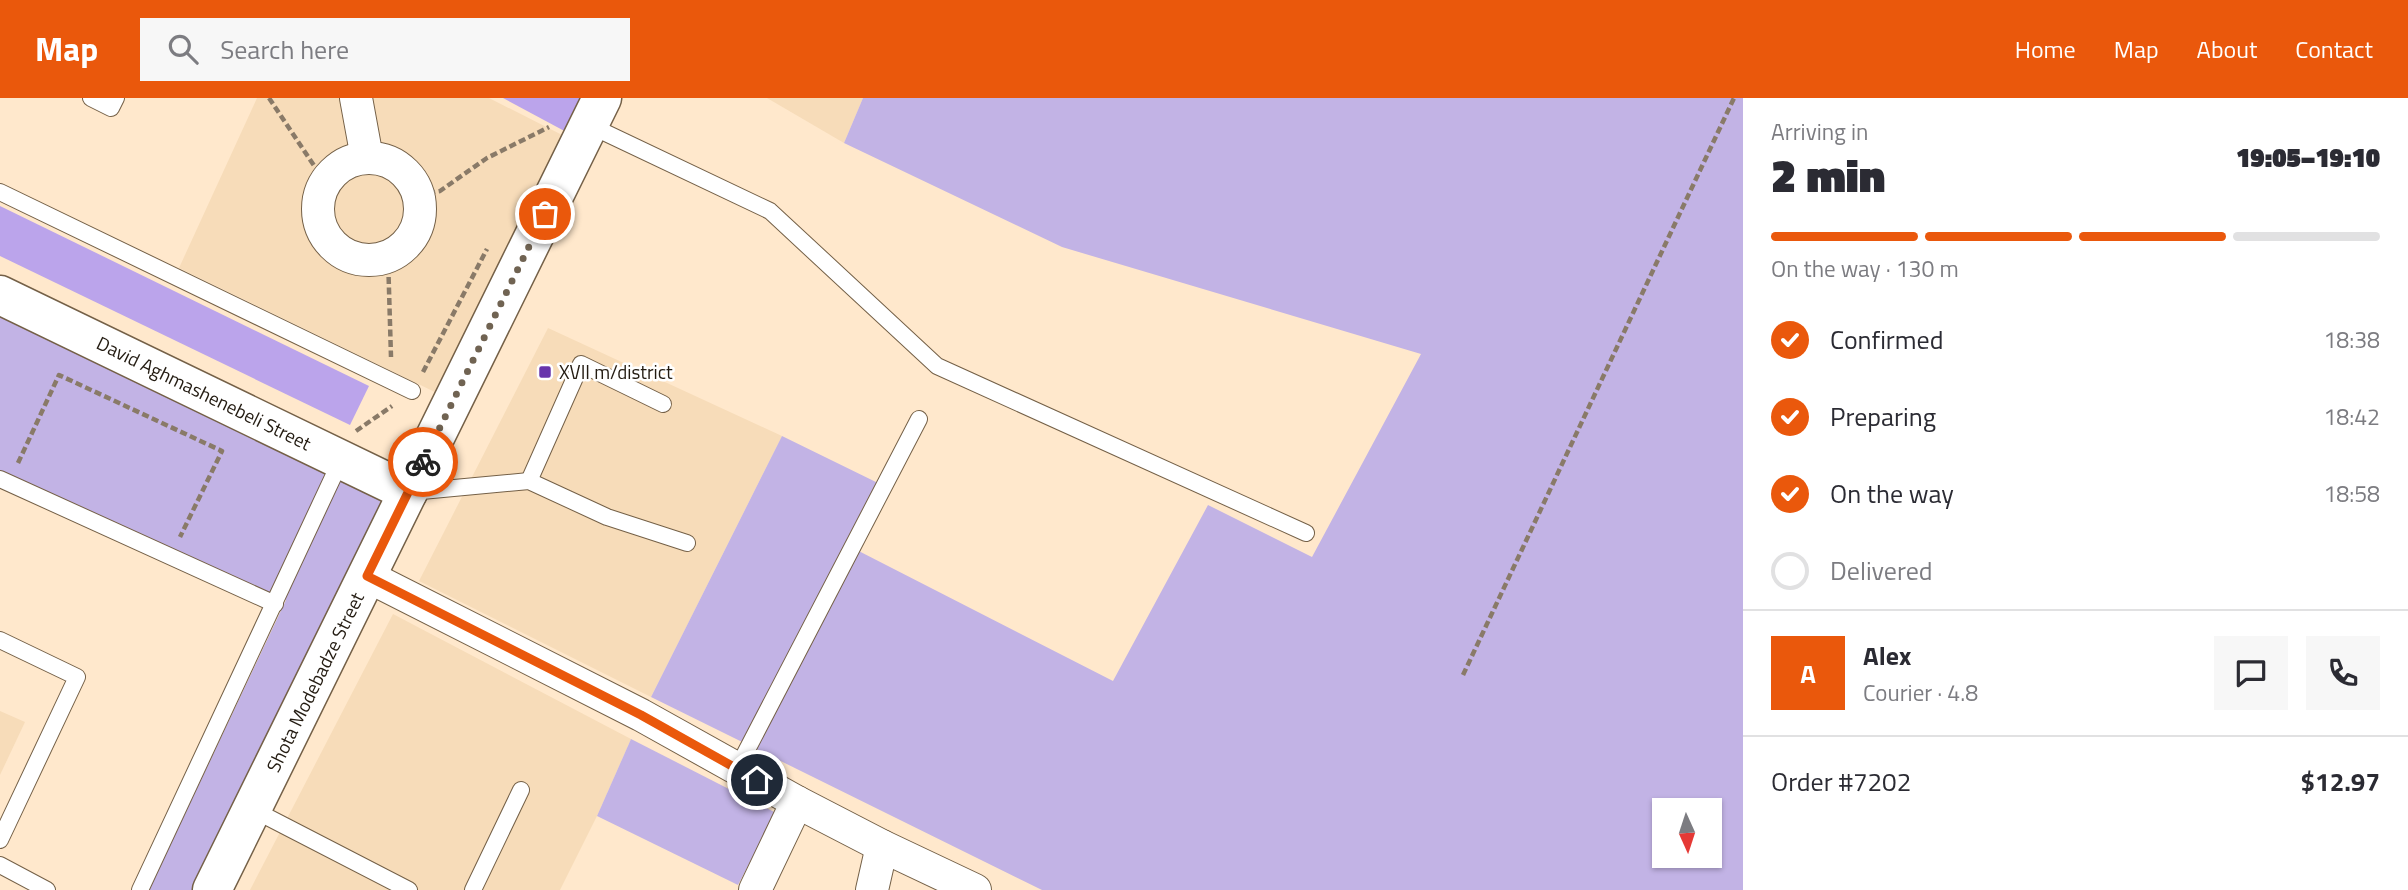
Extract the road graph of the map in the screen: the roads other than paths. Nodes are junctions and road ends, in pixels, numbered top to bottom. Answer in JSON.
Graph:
{"nodes":[{"id":1,"x":91,"y":98,"type":"edge"},
{"id":2,"x":116,"y":98,"type":"edge"},
{"id":3,"x":356,"y":98,"type":"edge"},
{"id":4,"x":595,"y":111,"type":"edge"},
{"id":5,"x":367,"y":158,"type":"junction"},
{"id":6,"x":0,"y":192,"type":"edge"},
{"id":7,"x":0,"y":295,"type":"edge"},
{"id":8,"x":412,"y":391,"type":"road end"},
{"id":9,"x":663,"y":404,"type":"dead end"},
{"id":10,"x":919,"y":419,"type":"dead end"},
{"id":11,"x":341,"y":460,"type":"junction"},
{"id":12,"x":4,"y":481,"type":"edge"},
{"id":13,"x":529,"y":481,"type":"junction"},
{"id":14,"x":408,"y":492,"type":"junction"},
{"id":15,"x":1306,"y":533,"type":"dead end"},
{"id":16,"x":687,"y":543,"type":"dead end"},
{"id":17,"x":367,"y":576,"type":"junction"},
{"id":18,"x":275,"y":604,"type":"junction"},
{"id":19,"x":0,"y":640,"type":"edge"},
{"id":20,"x":737,"y":769,"type":"junction"},
{"id":21,"x":522,"y":790,"type":"dead end"},
{"id":22,"x":797,"y":802,"type":"junction"},
{"id":23,"x":252,"y":809,"type":"junction"},
{"id":24,"x":0,"y":839,"type":"edge"},
{"id":25,"x":882,"y":846,"type":"junction"},
{"id":26,"x":0,"y":865,"type":"edge"},
{"id":27,"x":47,"y":890,"type":"edge"},
{"id":28,"x":140,"y":890,"type":"edge"},
{"id":29,"x":212,"y":890,"type":"edge"},
{"id":30,"x":409,"y":890,"type":"edge"},
{"id":31,"x":473,"y":890,"type":"edge"},
{"id":32,"x":755,"y":890,"type":"edge"},
{"id":33,"x":872,"y":890,"type":"edge"},
{"id":34,"x":975,"y":890,"type":"edge"}],
"edges":[{"from":1,"to":2,"type":"lane"},
{"from":3,"to":5,"type":"street"},
{"from":4,"to":14,"type":"main road","name":"Shota Modebadze Street"},
{"from":4,"to":15,"type":"lane"},
{"from":5,"to":5,"type":"street"},
{"from":6,"to":8,"type":"lane"},
{"from":7,"to":11,"type":"main road","name":"David Aghmashenebeli Street"},
{"from":9,"to":13,"type":"lane"},
{"from":10,"to":20,"type":"lane"},
{"from":11,"to":14,"type":"main road","name":"David Aghmashenebeli Street"},
{"from":11,"to":18,"type":"lane"},
{"from":12,"to":18,"type":"lane"},
{"from":13,"to":14,"type":"lane"},
{"from":13,"to":16,"type":"lane"},
{"from":14,"to":17,"type":"main road","name":"Shota Modebadze Street"},
{"from":17,"to":20,"type":"street"},
{"from":17,"to":23,"type":"main road","name":"Shota Modebadze Street"},
{"from":18,"to":28,"type":"lane"},
{"from":19,"to":24,"type":"lane"},
{"from":20,"to":22,"type":"street"},
{"from":21,"to":31,"type":"lane"},
{"from":22,"to":25,"type":"street"},
{"from":22,"to":32,"type":"street"},
{"from":23,"to":29,"type":"main road","name":"Shota Modebadze Street"},
{"from":23,"to":30,"type":"lane"},
{"from":25,"to":33,"type":"street"},
{"from":25,"to":34,"type":"street"},
{"from":26,"to":27,"type":"lane"}]}
